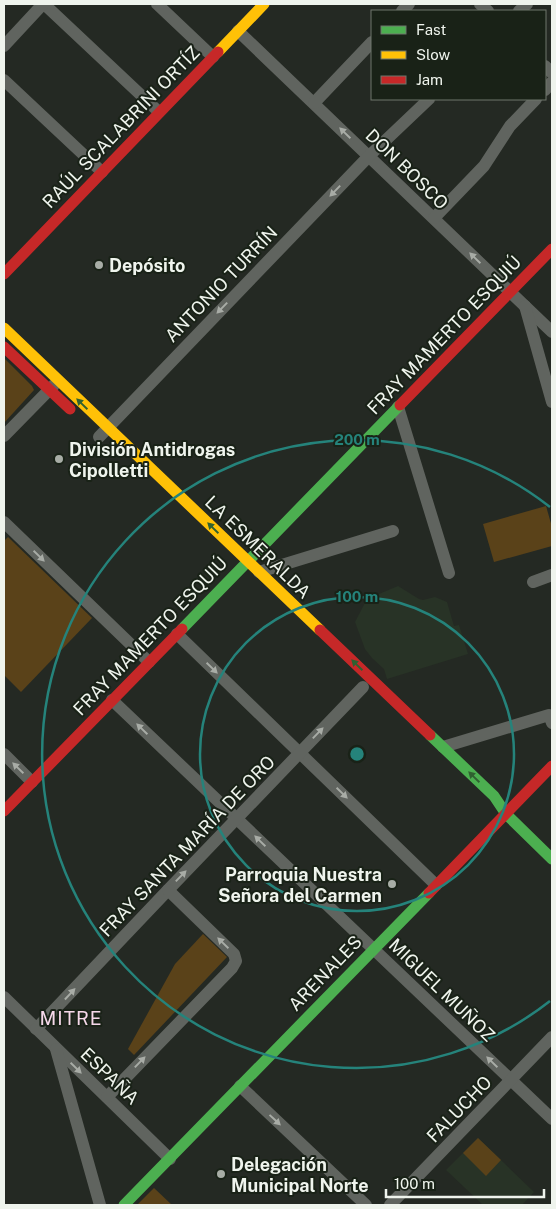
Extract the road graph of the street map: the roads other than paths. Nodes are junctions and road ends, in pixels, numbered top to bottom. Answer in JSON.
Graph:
{"nodes":[{"id":1,"x":44,"y":4,"type":"edge"},
{"id":2,"x":157,"y":4,"type":"edge"},
{"id":3,"x":258,"y":6,"type":"edge"},
{"id":4,"x":238,"y":31,"type":"junction"},
{"id":5,"x":371,"y":43,"type":"edge"},
{"id":6,"x":4,"y":46,"type":"edge"},
{"id":7,"x":213,"y":57,"type":"junction"},
{"id":8,"x":4,"y":80,"type":"edge"},
{"id":9,"x":427,"y":100,"type":"edge"},
{"id":10,"x":535,"y":100,"type":"edge"},
{"id":11,"x":314,"y":103,"type":"junction"},
{"id":12,"x":159,"y":112,"type":"junction"},
{"id":13,"x":369,"y":156,"type":"junction"},
{"id":14,"x":102,"y":172,"type":"junction"},
{"id":15,"x":434,"y":218,"type":"junction"},
{"id":16,"x":552,"y":249,"type":"edge"},
{"id":17,"x":4,"y":274,"type":"edge"},
{"id":18,"x":511,"y":292,"type":"junction"},
{"id":19,"x":525,"y":306,"type":"junction"},
{"id":20,"x":4,"y":328,"type":"edge"},
{"id":21,"x":552,"y":332,"type":"edge"},
{"id":22,"x":4,"y":347,"type":"edge"},
{"id":23,"x":54,"y":385,"type":"junction"},
{"id":24,"x":552,"y":402,"type":"edge"},
{"id":25,"x":398,"y":407,"type":"junction"},
{"id":26,"x":78,"y":417,"type":"dead end"},
{"id":27,"x":101,"y":435,"type":"junction"},
{"id":28,"x":4,"y":436,"type":"edge"},
{"id":29,"x":4,"y":522,"type":"edge"},
{"id":30,"x":393,"y":531,"type":"dead end"},
{"id":31,"x":245,"y":569,"type":"junction"},
{"id":32,"x":449,"y":573,"type":"dead end"},
{"id":33,"x":552,"y":575,"type":"edge"},
{"id":34,"x":533,"y":582,"type":"dead end"},
{"id":35,"x":177,"y":634,"type":"junction"},
{"id":36,"x":149,"y":662,"type":"junction"},
{"id":37,"x":343,"y":668,"type":"dead end"},
{"id":38,"x":363,"y":687,"type":"junction"},
{"id":39,"x":112,"y":700,"type":"junction"},
{"id":40,"x":552,"y":723,"type":"edge"},
{"id":41,"x":442,"y":747,"type":"junction"},
{"id":42,"x":300,"y":753,"type":"junction"},
{"id":43,"x":4,"y":754,"type":"edge"},
{"id":44,"x":552,"y":766,"type":"edge"},
{"id":45,"x":32,"y":782,"type":"junction"},
{"id":46,"x":4,"y":811,"type":"edge"},
{"id":47,"x":506,"y":814,"type":"junction"},
{"id":48,"x":236,"y":818,"type":"junction"},
{"id":49,"x":552,"y":858,"type":"edge"},
{"id":50,"x":436,"y":885,"type":"junction"},
{"id":51,"x":168,"y":890,"type":"junction"},
{"id":52,"x":374,"y":949,"type":"junction"},
{"id":53,"x":4,"y":998,"type":"edge"},
{"id":54,"x":36,"y":1029,"type":"junction"},
{"id":55,"x":552,"y":1037,"type":"edge"},
{"id":56,"x":55,"y":1048,"type":"junction"},
{"id":57,"x":511,"y":1080,"type":"junction"},
{"id":58,"x":240,"y":1086,"type":"junction"},
{"id":59,"x":106,"y":1098,"type":"junction"},
{"id":60,"x":552,"y":1119,"type":"edge"},
{"id":61,"x":170,"y":1159,"type":"junction"},
{"id":62,"x":100,"y":1205,"type":"edge"},
{"id":63,"x":124,"y":1205,"type":"edge"},
{"id":64,"x":366,"y":1205,"type":"edge"},
{"id":65,"x":390,"y":1205,"type":"edge"}],
"edges":[{"from":1,"to":6,"type":"street"},
{"from":1,"to":12,"type":"street"},
{"from":2,"to":7,"type":"street"},
{"from":3,"to":4,"type":"street","name":"RAÚL SCALABRINI ORTÍZ"},
{"from":4,"to":7,"type":"street","name":"RAÚL SCALABRINI ORTÍZ"},
{"from":4,"to":11,"type":"street","name":"DON BOSCO"},
{"from":5,"to":11,"type":"street"},
{"from":7,"to":12,"type":"street","name":"RAÚL SCALABRINI ORTÍZ"},
{"from":8,"to":14,"type":"street"},
{"from":9,"to":13,"type":"street","name":"ANTONIO TURRÍN"},
{"from":10,"to":15,"type":"street"},
{"from":13,"to":11,"type":"street","name":"DON BOSCO","one_way":true},
{"from":12,"to":14,"type":"street","name":"RAÚL SCALABRINI ORTÍZ"},
{"from":13,"to":15,"type":"street","name":"DON BOSCO"},
{"from":13,"to":27,"type":"street","name":"ANTONIO TURRÍN","one_way":true},
{"from":14,"to":17,"type":"street","name":"RAÚL SCALABRINI ORTÍZ"},
{"from":18,"to":15,"type":"street","name":"DON BOSCO","one_way":true},
{"from":16,"to":18,"type":"street","name":"FRAY MAMERTO ESQUIÚ"},
{"from":18,"to":19,"type":"street","name":"DON BOSCO"},
{"from":18,"to":25,"type":"street","name":"FRAY MAMERTO ESQUIÚ"},
{"from":19,"to":21,"type":"street","name":"DON BOSCO"},
{"from":19,"to":24,"type":"street"},
{"from":20,"to":23,"type":"street","name":"LA ESMERALDA"},
{"from":22,"to":23,"type":"street","name":"LA ESMERALDA"},
{"from":23,"to":26,"type":"street","name":"LA ESMERALDA"},
{"from":27,"to":23,"type":"street","name":"LA ESMERALDA","one_way":true},
{"from":23,"to":28,"type":"street"},
{"from":25,"to":31,"type":"street","name":"FRAY MAMERTO ESQUIÚ"},
{"from":25,"to":32,"type":"street"},
{"from":31,"to":27,"type":"street","name":"LA ESMERALDA","one_way":true},
{"from":29,"to":36,"type":"street","one_way":true},
{"from":30,"to":31,"type":"street"},
{"from":31,"to":35,"type":"street","name":"FRAY MAMERTO ESQUIÚ"},
{"from":41,"to":31,"type":"street","name":"LA ESMERALDA","one_way":true},
{"from":33,"to":34,"type":"street"},
{"from":35,"to":36,"type":"street","name":"FRAY MAMERTO ESQUIÚ"},
{"from":35,"to":42,"type":"street","one_way":true},
{"from":36,"to":39,"type":"street","name":"FRAY MAMERTO ESQUIÚ"},
{"from":37,"to":38,"type":"street","name":"LA ESMERALDA"},
{"from":42,"to":38,"type":"street","name":"FRAY SANTA MARÍA DE ORO","one_way":true},
{"from":38,"to":47,"type":"street","name":"LA ESMERALDA"},
{"from":39,"to":45,"type":"street","name":"FRAY MAMERTO ESQUIÚ"},
{"from":48,"to":39,"type":"street","name":"MIGUEL MUÑOZ","one_way":true},
{"from":40,"to":41,"type":"street"},
{"from":47,"to":41,"type":"street","name":"LA ESMERALDA","one_way":true},
{"from":42,"to":48,"type":"street","name":"FRAY SANTA MARÍA DE ORO"},
{"from":42,"to":50,"type":"street","one_way":true},
{"from":45,"to":43,"type":"street","one_way":true},
{"from":44,"to":47,"type":"street","name":"ARENALES"},
{"from":45,"to":46,"type":"street","name":"FRAY MAMERTO ESQUIÚ"},
{"from":47,"to":49,"type":"street","name":"LA ESMERALDA"},
{"from":47,"to":50,"type":"street","name":"ARENALES"},
{"from":51,"to":48,"type":"street","name":"FRAY SANTA MARÍA DE ORO","one_way":true},
{"from":52,"to":48,"type":"street","name":"MIGUEL MUÑOZ","one_way":true},
{"from":50,"to":52,"type":"street","name":"ARENALES"},
{"from":54,"to":51,"type":"street","name":"FRAY SANTA MARÍA DE ORO","one_way":true},
{"from":59,"to":51,"type":"street","one_way":true},
{"from":57,"to":52,"type":"street","name":"MIGUEL MUÑOZ","one_way":true},
{"from":52,"to":58,"type":"street","name":"ARENALES"},
{"from":53,"to":54,"type":"street","name":"ESPAÑA"},
{"from":54,"to":56,"type":"street","name":"ESPAÑA"},
{"from":55,"to":57,"type":"street","name":"FALUCHO"},
{"from":56,"to":59,"type":"street","name":"ESPAÑA","one_way":true},
{"from":56,"to":62,"type":"street"},
{"from":57,"to":60,"type":"street","name":"MIGUEL MUÑOZ"},
{"from":57,"to":65,"type":"street","name":"FALUCHO"},
{"from":58,"to":61,"type":"street","name":"ARENALES"},
{"from":58,"to":64,"type":"street","one_way":true},
{"from":59,"to":61,"type":"street","name":"ESPAÑA"},
{"from":61,"to":63,"type":"street","name":"ARENALES"}]}
